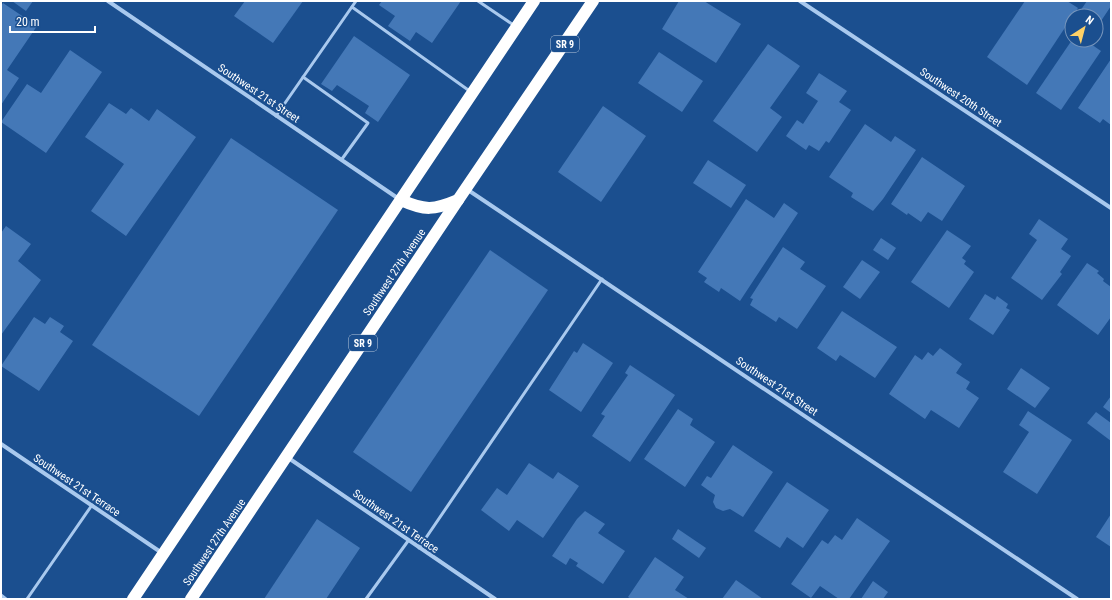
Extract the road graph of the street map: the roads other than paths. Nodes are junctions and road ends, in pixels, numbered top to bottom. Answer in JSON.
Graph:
{"nodes":[{"id":1,"x":108,"y":1,"type":"edge"},
{"id":2,"x":356,"y":1,"type":"edge"},
{"id":3,"x":478,"y":1,"type":"edge"},
{"id":4,"x":534,"y":1,"type":"edge"},
{"id":5,"x":593,"y":1,"type":"edge"},
{"id":6,"x":800,"y":1,"type":"edge"},
{"id":7,"x":352,"y":7,"type":"junction"},
{"id":8,"x":516,"y":27,"type":"junction"},
{"id":9,"x":303,"y":77,"type":"junction"},
{"id":10,"x":472,"y":93,"type":"junction"},
{"id":11,"x":276,"y":116,"type":"junction"},
{"id":12,"x":342,"y":160,"type":"junction"},
{"id":13,"x":466,"y":189,"type":"junction"},
{"id":14,"x":401,"y":200,"type":"junction"},
{"id":15,"x":458,"y":200,"type":"junction"},
{"id":16,"x":1111,"y":208,"type":"edge"},
{"id":17,"x":602,"y":279,"type":"junction"},
{"id":18,"x":1,"y":444,"type":"edge"},
{"id":19,"x":286,"y":457,"type":"junction"},
{"id":20,"x":92,"y":505,"type":"junction"},
{"id":21,"x":408,"y":541,"type":"junction"},
{"id":22,"x":419,"y":548,"type":"junction"},
{"id":23,"x":163,"y":554,"type":"junction"},
{"id":24,"x":1,"y":595,"type":"edge"},
{"id":25,"x":6,"y":599,"type":"edge"},
{"id":26,"x":27,"y":599,"type":"edge"},
{"id":27,"x":132,"y":599,"type":"edge"},
{"id":28,"x":191,"y":599,"type":"edge"},
{"id":29,"x":366,"y":599,"type":"edge"},
{"id":30,"x":495,"y":599,"type":"edge"},
{"id":31,"x":1077,"y":599,"type":"edge"}],
"edges":[{"from":1,"to":11,"type":"street","name":"Southwest 21st Street"},
{"from":2,"to":7,"type":"lane"},
{"from":3,"to":8,"type":"lane"},
{"from":4,"to":8,"type":"highway"},
{"from":5,"to":13,"type":"highway","name":"Southwest 27th Avenue","number":"SR 9"},
{"from":6,"to":16,"type":"street","name":"Southwest 20th Street"},
{"from":7,"to":9,"type":"lane"},
{"from":7,"to":10,"type":"lane"},
{"from":8,"to":10,"type":"highway"},
{"from":9,"to":11,"type":"lane"},
{"from":9,"to":12,"type":"lane"},
{"from":10,"to":14,"type":"highway"},
{"from":11,"to":12,"type":"street","name":"Southwest 21st Street"},
{"from":12,"to":14,"type":"street","name":"Southwest 21st Street"},
{"from":13,"to":15,"type":"highway","name":"Southwest 27th Avenue","number":"SR 9"},
{"from":13,"to":17,"type":"street","name":"Southwest 21st Street"},
{"from":14,"to":15,"type":"highway"},
{"from":14,"to":23,"type":"highway"},
{"from":15,"to":19,"type":"highway","name":"Southwest 27th Avenue","number":"SR 9"},
{"from":17,"to":22,"type":"lane"},
{"from":17,"to":31,"type":"street","name":"Southwest 21st Street"},
{"from":18,"to":20,"type":"street","name":"Southwest 21st Terrace"},
{"from":19,"to":21,"type":"street","name":"Southwest 21st Terrace"},
{"from":19,"to":28,"type":"highway","name":"Southwest 27th Avenue","number":"SR 9"},
{"from":20,"to":23,"type":"street","name":"Southwest 21st Terrace"},
{"from":20,"to":26,"type":"lane"},
{"from":21,"to":22,"type":"street","name":"Southwest 21st Terrace"},
{"from":21,"to":29,"type":"lane"},
{"from":22,"to":30,"type":"street","name":"Southwest 21st Terrace"},
{"from":23,"to":27,"type":"highway"},
{"from":24,"to":25,"type":"lane"}]}
